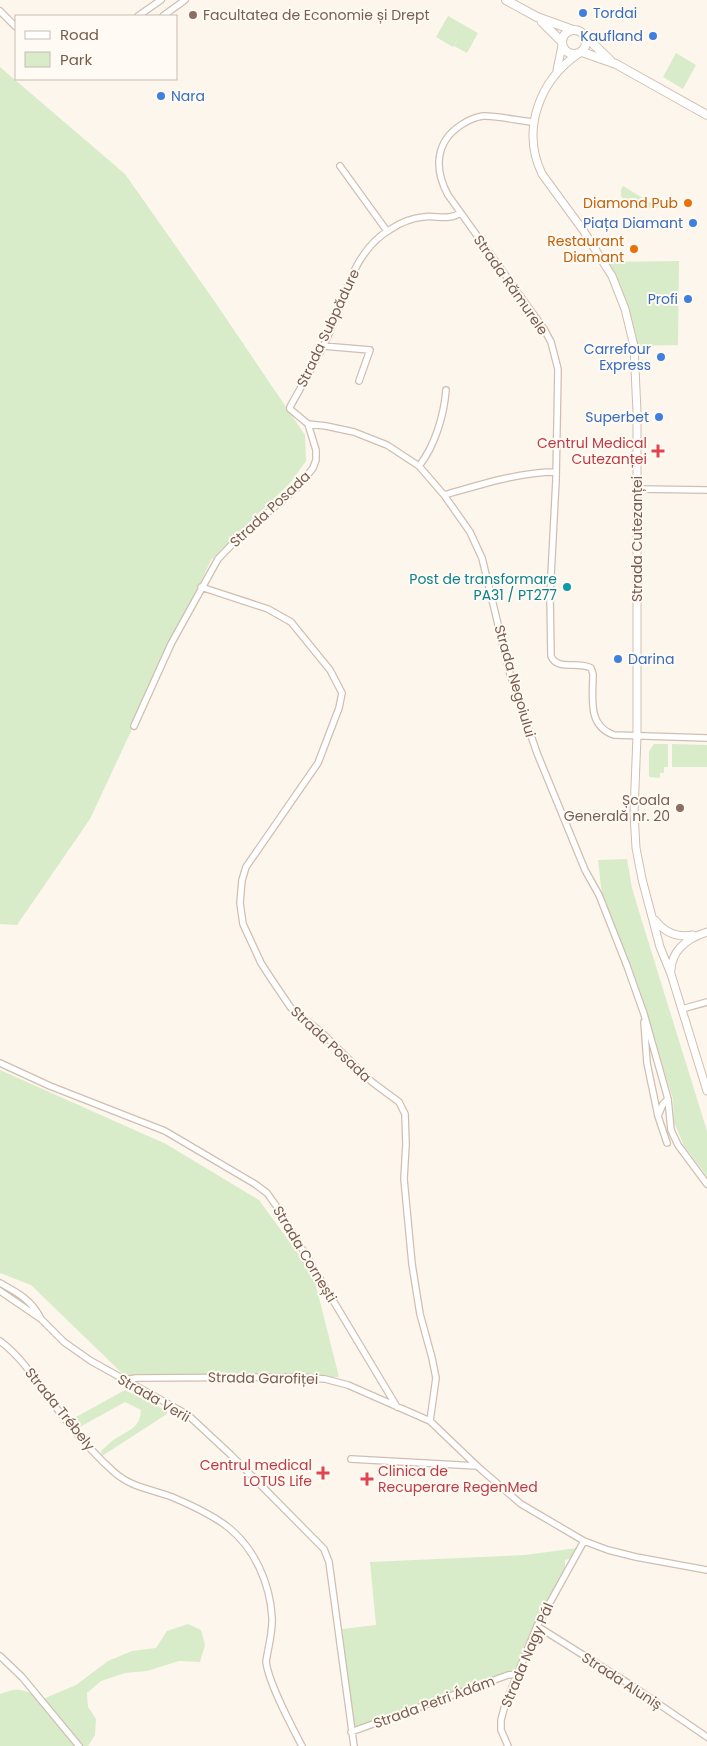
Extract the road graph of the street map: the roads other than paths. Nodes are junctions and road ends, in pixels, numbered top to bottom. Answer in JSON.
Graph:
{"nodes":[{"id":1,"x":161,"y":0,"type":"edge"},
{"id":2,"x":186,"y":0,"type":"edge"},
{"id":3,"x":506,"y":0,"type":"edge"},
{"id":4,"x":0,"y":11,"type":"edge"},
{"id":5,"x":139,"y":15,"type":"edge"},
{"id":6,"x":164,"y":15,"type":"edge"},
{"id":7,"x":537,"y":17,"type":"junction"},
{"id":8,"x":15,"y":26,"type":"edge"},
{"id":9,"x":572,"y":30,"type":"junction"},
{"id":10,"x":585,"y":36,"type":"junction"},
{"id":11,"x":562,"y":44,"type":"junction"},
{"id":12,"x":580,"y":53,"type":"junction"},
{"id":13,"x":616,"y":64,"type":"junction"},
{"id":14,"x":556,"y":73,"type":"junction"},
{"id":15,"x":707,"y":115,"type":"edge"},
{"id":16,"x":532,"y":122,"type":"junction"},
{"id":17,"x":340,"y":166,"type":"dead end"},
{"id":18,"x":460,"y":213,"type":"junction"},
{"id":19,"x":387,"y":231,"type":"junction"},
{"id":20,"x":323,"y":346,"type":"junction"},
{"id":21,"x":359,"y":380,"type":"dead end"},
{"id":22,"x":446,"y":390,"type":"dead end"},
{"id":23,"x":308,"y":424,"type":"junction"},
{"id":24,"x":419,"y":466,"type":"junction"},
{"id":25,"x":556,"y":472,"type":"junction"},
{"id":26,"x":637,"y":489,"type":"junction"},
{"id":27,"x":707,"y":490,"type":"edge"},
{"id":28,"x":444,"y":495,"type":"junction"},
{"id":29,"x":202,"y":587,"type":"junction"},
{"id":30,"x":134,"y":726,"type":"dead end"},
{"id":31,"x":637,"y":736,"type":"junction"},
{"id":32,"x":707,"y":738,"type":"edge"},
{"id":33,"x":652,"y":915,"type":"junction"},
{"id":34,"x":707,"y":932,"type":"edge"},
{"id":35,"x":673,"y":934,"type":"junction"},
{"id":36,"x":699,"y":934,"type":"junction"},
{"id":37,"x":660,"y":946,"type":"junction"},
{"id":38,"x":677,"y":950,"type":"junction"},
{"id":39,"x":671,"y":974,"type":"junction"},
{"id":40,"x":707,"y":1002,"type":"edge"},
{"id":41,"x":682,"y":1009,"type":"junction"},
{"id":42,"x":644,"y":1016,"type":"junction"},
{"id":43,"x":0,"y":1063,"type":"edge"},
{"id":44,"x":707,"y":1091,"type":"edge"},
{"id":45,"x":668,"y":1099,"type":"junction"},
{"id":46,"x":658,"y":1116,"type":"junction"},
{"id":47,"x":667,"y":1143,"type":"dead end"},
{"id":48,"x":707,"y":1184,"type":"edge"},
{"id":49,"x":0,"y":1282,"type":"edge"},
{"id":50,"x":0,"y":1291,"type":"edge"},
{"id":51,"x":41,"y":1319,"type":"junction"},
{"id":52,"x":0,"y":1341,"type":"edge"},
{"id":53,"x":124,"y":1380,"type":"junction"},
{"id":54,"x":397,"y":1407,"type":"junction"},
{"id":55,"x":430,"y":1421,"type":"junction"},
{"id":56,"x":351,"y":1459,"type":"dead end"},
{"id":57,"x":477,"y":1466,"type":"junction"},
{"id":58,"x":584,"y":1541,"type":"junction"},
{"id":59,"x":707,"y":1570,"type":"edge"},
{"id":60,"x":536,"y":1626,"type":"junction"},
{"id":61,"x":0,"y":1656,"type":"edge"},
{"id":62,"x":518,"y":1674,"type":"junction"},
{"id":63,"x":351,"y":1732,"type":"junction"},
{"id":64,"x":707,"y":1737,"type":"edge"},
{"id":65,"x":79,"y":1746,"type":"edge"},
{"id":66,"x":302,"y":1746,"type":"edge"},
{"id":67,"x":354,"y":1746,"type":"edge"},
{"id":68,"x":508,"y":1746,"type":"edge"}],
"edges":[{"from":1,"to":5,"type":"street"},
{"from":2,"to":6,"type":"street"},
{"from":3,"to":7,"type":"main road"},
{"from":4,"to":8,"type":"street"},
{"from":7,"to":9,"type":"main road"},
{"from":7,"to":11,"type":"main road"},
{"from":9,"to":10,"type":"main road"},
{"from":9,"to":11,"type":"main road"},
{"from":10,"to":12,"type":"main road"},
{"from":10,"to":13,"type":"main road"},
{"from":11,"to":12,"type":"main road"},
{"from":11,"to":14,"type":"street","name":"Strada Cutezanței"},
{"from":12,"to":13,"type":"main road"},
{"from":12,"to":14,"type":"street","name":"Strada Cutezanței"},
{"from":13,"to":15,"type":"main road"},
{"from":14,"to":16,"type":"street","name":"Strada Cutezanței"},
{"from":16,"to":18,"type":"street","name":"Strada Rămurele"},
{"from":16,"to":26,"type":"street","name":"Strada Cutezanței"},
{"from":17,"to":19,"type":"street"},
{"from":18,"to":19,"type":"street","name":"Strada Subpădure"},
{"from":18,"to":25,"type":"street","name":"Strada Rămurele"},
{"from":19,"to":20,"type":"street","name":"Strada Subpădure"},
{"from":20,"to":21,"type":"street"},
{"from":20,"to":23,"type":"street","name":"Strada Subpădure"},
{"from":22,"to":24,"type":"street"},
{"from":23,"to":24,"type":"street","name":"Strada Negoiului"},
{"from":23,"to":29,"type":"street","name":"Strada Posada"},
{"from":24,"to":28,"type":"street","name":"Strada Negoiului"},
{"from":25,"to":28,"type":"street"},
{"from":25,"to":31,"type":"street","name":"Strada Rămurele"},
{"from":26,"to":27,"type":"street"},
{"from":26,"to":31,"type":"street","name":"Strada Cutezanței"},
{"from":28,"to":42,"type":"street","name":"Strada Negoiului"},
{"from":29,"to":30,"type":"street","name":"Strada Posada"},
{"from":29,"to":55,"type":"street","name":"Strada Posada"},
{"from":31,"to":32,"type":"street"},
{"from":31,"to":33,"type":"street","name":"Strada Cutezanței"},
{"from":33,"to":35,"type":"street"},
{"from":33,"to":37,"type":"street","name":"Strada Cutezanței"},
{"from":33,"to":41,"type":"street"},
{"from":34,"to":36,"type":"street"},
{"from":35,"to":36,"type":"street"},
{"from":35,"to":37,"type":"street"},
{"from":35,"to":38,"type":"street"},
{"from":36,"to":38,"type":"street"},
{"from":37,"to":38,"type":"street"},
{"from":37,"to":39,"type":"street","name":"Strada Cutezanței"},
{"from":38,"to":39,"type":"street"},
{"from":39,"to":41,"type":"street","name":"Strada Cutezanței"},
{"from":40,"to":41,"type":"street"},
{"from":41,"to":44,"type":"street","name":"Strada Cutezanței"},
{"from":42,"to":45,"type":"street","name":"Strada Negoiului"},
{"from":42,"to":46,"type":"street","name":"Strada Negoiului"},
{"from":43,"to":54,"type":"street","name":"Strada Cornești"},
{"from":45,"to":46,"type":"street"},
{"from":45,"to":48,"type":"street","name":"Strada Negoiului"},
{"from":46,"to":47,"type":"street","name":"Strada Negoiului"},
{"from":49,"to":51,"type":"street"},
{"from":50,"to":51,"type":"street","name":"Strada Verii"},
{"from":51,"to":53,"type":"street","name":"Strada Verii"},
{"from":52,"to":66,"type":"street","name":"Strada Trébely"},
{"from":53,"to":54,"type":"street","name":"Strada Garofiței"},
{"from":53,"to":63,"type":"street","name":"Strada Verii"},
{"from":54,"to":55,"type":"street"},
{"from":55,"to":57,"type":"street"},
{"from":56,"to":57,"type":"street"},
{"from":57,"to":58,"type":"street"},
{"from":58,"to":59,"type":"street"},
{"from":58,"to":60,"type":"street","name":"Strada Nagy Pál"},
{"from":60,"to":62,"type":"street","name":"Strada Nagy Pál"},
{"from":60,"to":64,"type":"street","name":"Strada Aluniș"},
{"from":61,"to":65,"type":"street"},
{"from":62,"to":63,"type":"street","name":"Strada Petri Ádám"},
{"from":62,"to":68,"type":"street","name":"Strada Nagy Pál"},
{"from":63,"to":67,"type":"street","name":"Strada Verii"}]}
